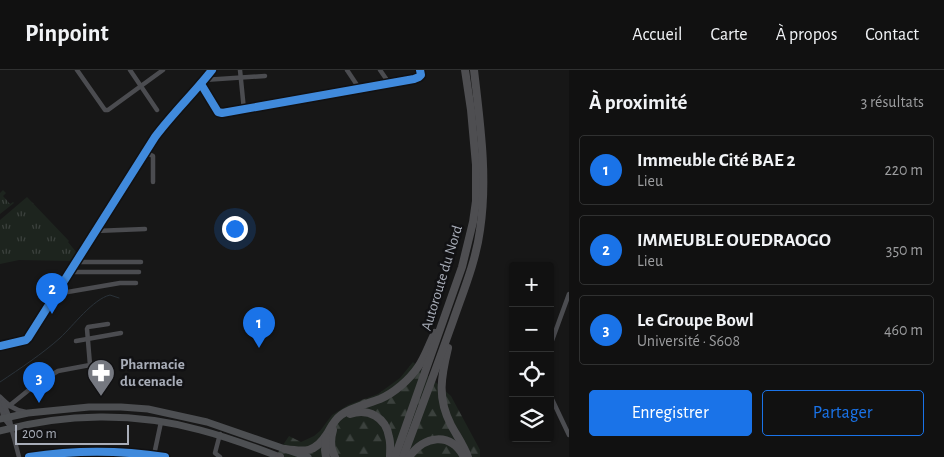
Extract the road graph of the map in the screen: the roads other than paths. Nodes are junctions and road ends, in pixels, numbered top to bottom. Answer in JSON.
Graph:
{"nodes":[{"id":1,"x":77,"y":70,"type":"edge"},
{"id":2,"x":130,"y":70,"type":"edge"},
{"id":3,"x":164,"y":70,"type":"edge"},
{"id":4,"x":212,"y":70,"type":"edge"},
{"id":5,"x":240,"y":70,"type":"edge"},
{"id":6,"x":346,"y":70,"type":"edge"},
{"id":7,"x":380,"y":70,"type":"edge"},
{"id":8,"x":420,"y":70,"type":"edge"},
{"id":9,"x":465,"y":70,"type":"edge"},
{"id":10,"x":474,"y":70,"type":"edge"},
{"id":11,"x":265,"y":76,"type":"dead end"},
{"id":12,"x":240,"y":79,"type":"junction"},
{"id":13,"x":202,"y":82,"type":"junction"},
{"id":14,"x":389,"y":83,"type":"junction"},
{"id":15,"x":141,"y":86,"type":"junction"},
{"id":16,"x":359,"y":88,"type":"junction"},
{"id":17,"x":157,"y":110,"type":"dead end"},
{"id":18,"x":244,"y":110,"type":"junction"},
{"id":19,"x":145,"y":152,"type":"junction"},
{"id":20,"x":153,"y":182,"type":"dead end"},
{"id":21,"x":145,"y":229,"type":"dead end"},
{"id":22,"x":95,"y":231,"type":"junction"},
{"id":23,"x":75,"y":262,"type":"junction"},
{"id":24,"x":141,"y":262,"type":"dead end"},
{"id":25,"x":69,"y":272,"type":"junction"},
{"id":26,"x":139,"y":272,"type":"dead end"},
{"id":27,"x":136,"y":283,"type":"dead end"},
{"id":28,"x":56,"y":294,"type":"junction"},
{"id":29,"x":569,"y":294,"type":"edge"},
{"id":30,"x":447,"y":309,"type":"junction"},
{"id":31,"x":455,"y":315,"type":"junction"},
{"id":32,"x":108,"y":324,"type":"dead end"},
{"id":33,"x":121,"y":333,"type":"dead end"},
{"id":34,"x":554,"y":335,"type":"edge"},
{"id":35,"x":88,"y":339,"type":"junction"},
{"id":36,"x":76,"y":341,"type":"dead end"},
{"id":37,"x":0,"y":346,"type":"edge"},
{"id":38,"x":0,"y":397,"type":"edge"},
{"id":39,"x":551,"y":397,"type":"edge"},
{"id":40,"x":9,"y":406,"type":"junction"},
{"id":41,"x":28,"y":413,"type":"junction"},
{"id":42,"x":189,"y":417,"type":"junction"},
{"id":43,"x":5,"y":418,"type":"edge"},
{"id":44,"x":161,"y":422,"type":"junction"},
{"id":45,"x":188,"y":426,"type":"junction"},
{"id":46,"x":222,"y":426,"type":"junction"},
{"id":47,"x":11,"y":427,"type":"junction"},
{"id":48,"x":0,"y":430,"type":"edge"},
{"id":49,"x":327,"y":435,"type":"junction"},
{"id":50,"x":569,"y":435,"type":"edge"},
{"id":51,"x":219,"y":436,"type":"junction"},
{"id":52,"x":285,"y":449,"type":"junction"},
{"id":53,"x":85,"y":451,"type":"junction"},
{"id":54,"x":113,"y":454,"type":"edge"},
{"id":55,"x":58,"y":455,"type":"edge"},
{"id":56,"x":154,"y":455,"type":"junction"},
{"id":57,"x":215,"y":455,"type":"edge"},
{"id":58,"x":142,"y":456,"type":"edge"},
{"id":59,"x":19,"y":457,"type":"edge"},
{"id":60,"x":29,"y":457,"type":"edge"},
{"id":61,"x":85,"y":457,"type":"edge"},
{"id":62,"x":165,"y":457,"type":"edge"},
{"id":63,"x":220,"y":457,"type":"edge"},
{"id":64,"x":280,"y":457,"type":"edge"},
{"id":65,"x":308,"y":457,"type":"edge"},
{"id":66,"x":326,"y":457,"type":"edge"},
{"id":67,"x":335,"y":457,"type":"edge"},
{"id":68,"x":390,"y":457,"type":"edge"},
{"id":69,"x":395,"y":457,"type":"edge"},
{"id":70,"x":403,"y":457,"type":"edge"},
{"id":71,"x":410,"y":457,"type":"edge"},
{"id":72,"x":464,"y":457,"type":"edge"},
{"id":73,"x":468,"y":457,"type":"edge"}],
"edges":[{"from":1,"to":15,"type":"street"},
{"from":2,"to":15,"type":"street"},
{"from":3,"to":15,"type":"street"},
{"from":4,"to":13,"type":"street"},
{"from":5,"to":12,"type":"street"},
{"from":6,"to":16,"type":"street"},
{"from":7,"to":14,"type":"street"},
{"from":8,"to":14,"type":"street"},
{"from":9,"to":30,"type":"highway","name":"Autoroute du Nord"},
{"from":10,"to":31,"type":"highway","name":"Autoroute du Nord"},
{"from":11,"to":12,"type":"street"},
{"from":12,"to":13,"type":"street"},
{"from":12,"to":18,"type":"street"},
{"from":13,"to":18,"type":"street"},
{"from":13,"to":19,"type":"street"},
{"from":14,"to":16,"type":"street"},
{"from":15,"to":17,"type":"street"},
{"from":16,"to":18,"type":"street"},
{"from":19,"to":20,"type":"street"},
{"from":19,"to":22,"type":"street"},
{"from":21,"to":22,"type":"street"},
{"from":22,"to":23,"type":"street"},
{"from":23,"to":24,"type":"street"},
{"from":23,"to":25,"type":"street"},
{"from":25,"to":26,"type":"street"},
{"from":25,"to":28,"type":"street"},
{"from":27,"to":28,"type":"street"},
{"from":28,"to":37,"type":"street"},
{"from":29,"to":34,"type":"street"},
{"from":30,"to":49,"type":"highway"},
{"from":30,"to":69,"type":"highway","name":"Autoroute du Nord"},
{"from":31,"to":70,"type":"highway","name":"Autoroute du Nord"},
{"from":31,"to":73,"type":"highway"},
{"from":32,"to":35,"type":"street"},
{"from":33,"to":35,"type":"street"},
{"from":35,"to":36,"type":"street"},
{"from":35,"to":40,"type":"street"},
{"from":38,"to":40,"type":"street"},
{"from":38,"to":43,"type":"street"},
{"from":39,"to":50,"type":"street"},
{"from":40,"to":41,"type":"street"},
{"from":41,"to":42,"type":"main road"},
{"from":41,"to":43,"type":"main road"},
{"from":42,"to":45,"type":"street"},
{"from":42,"to":46,"type":"main road"},
{"from":43,"to":47,"type":"street"},
{"from":44,"to":45,"type":"main road"},
{"from":44,"to":47,"type":"main road"},
{"from":44,"to":56,"type":"street"},
{"from":45,"to":51,"type":"main road"},
{"from":46,"to":51,"type":"street"},
{"from":46,"to":52,"type":"main road"},
{"from":47,"to":48,"type":"main road"},
{"from":47,"to":59,"type":"street"},
{"from":49,"to":52,"type":"highway"},
{"from":49,"to":66,"type":"highway"},
{"from":51,"to":57,"type":"street"},
{"from":51,"to":64,"type":"main road"},
{"from":52,"to":65,"type":"main road"},
{"from":53,"to":54,"type":"street"},
{"from":53,"to":55,"type":"street"},
{"from":53,"to":61,"type":"street"},
{"from":54,"to":58,"type":"street"},
{"from":55,"to":60,"type":"street"},
{"from":56,"to":58,"type":"street"},
{"from":56,"to":62,"type":"street"},
{"from":57,"to":63,"type":"street"},
{"from":67,"to":68,"type":"highway"},
{"from":71,"to":72,"type":"highway"}]}
